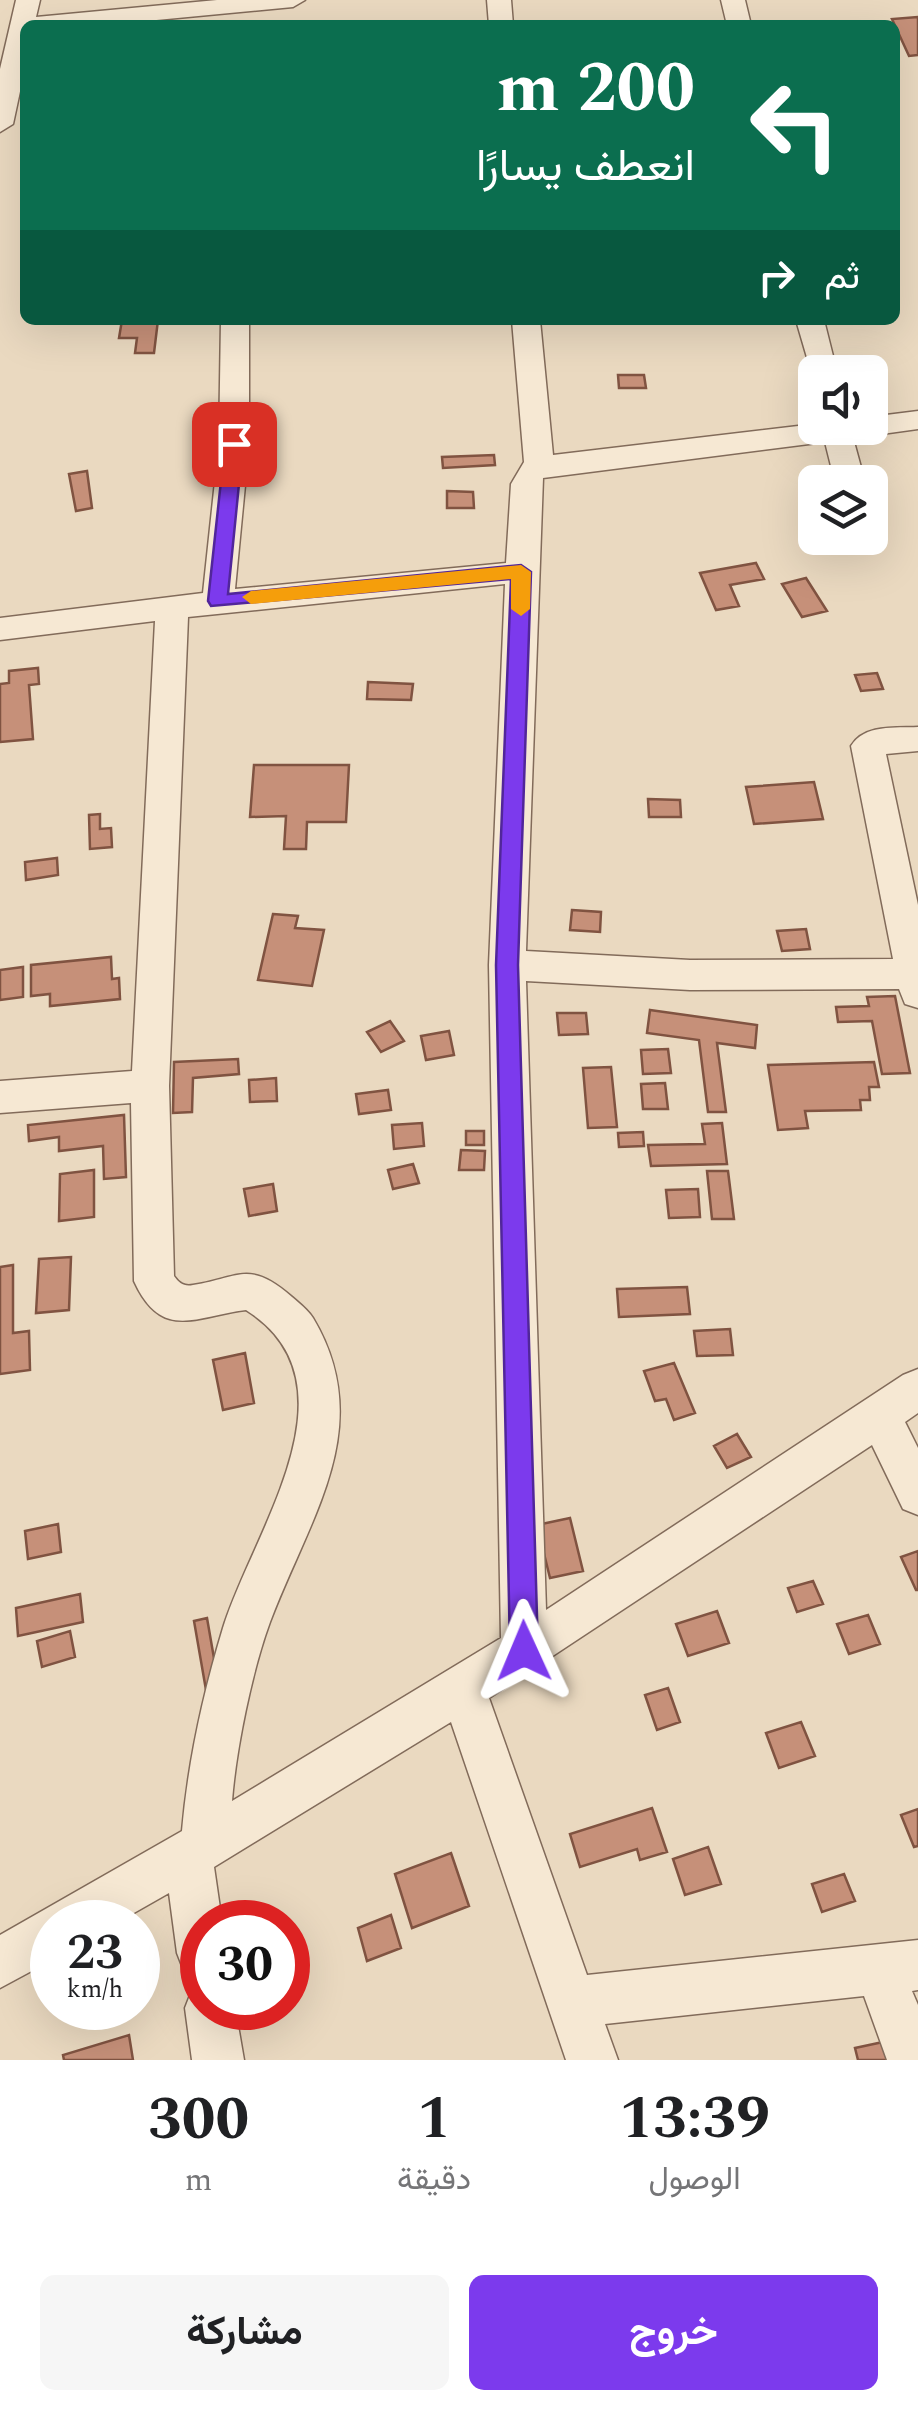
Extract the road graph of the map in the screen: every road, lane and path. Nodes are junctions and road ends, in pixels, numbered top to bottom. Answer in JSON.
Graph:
{"nodes":[{"id":1,"x":294,"y":0,"type":"edge"},
{"id":2,"x":258,"y":10,"type":"edge"},
{"id":3,"x":109,"y":20,"type":"edge"},
{"id":4,"x":19,"y":26,"type":"edge"},
{"id":5,"x":0,"y":124,"type":"edge"},
{"id":6,"x":235,"y":325,"type":"edge"},
{"id":7,"x":526,"y":325,"type":"edge"},
{"id":8,"x":811,"y":325,"type":"edge"},
{"id":9,"x":819,"y":355,"type":"edge"},
{"id":10,"x":918,"y":420,"type":"edge"},
{"id":11,"x":888,"y":424,"type":"edge"},
{"id":12,"x":798,"y":434,"type":"edge"},
{"id":13,"x":539,"y":466,"type":"junction"},
{"id":14,"x":521,"y":572,"type":"junction"},
{"id":15,"x":218,"y":601,"type":"junction"},
{"id":16,"x":172,"y":610,"type":"junction"},
{"id":17,"x":0,"y":629,"type":"edge"},
{"id":18,"x":918,"y":739,"type":"edge"},
{"id":19,"x":507,"y":965,"type":"junction"},
{"id":20,"x":916,"y":984,"type":"edge"},
{"id":21,"x":150,"y":1086,"type":"junction"},
{"id":22,"x":0,"y":1098,"type":"edge"},
{"id":23,"x":918,"y":1389,"type":"edge"},
{"id":24,"x":880,"y":1415,"type":"junction"},
{"id":25,"x":918,"y":1494,"type":"edge"},
{"id":26,"x":524,"y":1651,"type":"junction"},
{"id":27,"x":462,"y":1688,"type":"junction"},
{"id":28,"x":197,"y":1851,"type":"junction"},
{"id":29,"x":111,"y":1900,"type":"edge"},
{"id":30,"x":199,"y":1900,"type":"edge"},
{"id":31,"x":30,"y":1946,"type":"edge"},
{"id":32,"x":0,"y":1963,"type":"edge"},
{"id":33,"x":899,"y":1967,"type":"edge"},
{"id":34,"x":573,"y":2002,"type":"junction"},
{"id":35,"x":213,"y":2030,"type":"edge"},
{"id":36,"x":218,"y":2060,"type":"edge"},
{"id":37,"x":592,"y":2060,"type":"edge"},
{"id":38,"x":913,"y":2060,"type":"edge"}],
"edges":[{"from":1,"to":2,"type":"street"},
{"from":2,"to":3,"type":"street"},
{"from":4,"to":5,"type":"street"},
{"from":6,"to":15,"type":"street"},
{"from":7,"to":13,"type":"street"},
{"from":8,"to":9,"type":"street"},
{"from":10,"to":11,"type":"street"},
{"from":12,"to":13,"type":"street"},
{"from":13,"to":14,"type":"street"},
{"from":14,"to":15,"type":"street"},
{"from":14,"to":19,"type":"street"},
{"from":15,"to":16,"type":"street"},
{"from":16,"to":17,"type":"street"},
{"from":16,"to":21,"type":"street"},
{"from":18,"to":20,"type":"street"},
{"from":19,"to":20,"type":"street"},
{"from":19,"to":26,"type":"street"},
{"from":21,"to":22,"type":"street"},
{"from":21,"to":28,"type":"street"},
{"from":23,"to":24,"type":"street"},
{"from":24,"to":25,"type":"street"},
{"from":24,"to":26,"type":"street"},
{"from":26,"to":27,"type":"street"},
{"from":27,"to":28,"type":"street"},
{"from":27,"to":34,"type":"street"},
{"from":28,"to":29,"type":"street"},
{"from":28,"to":30,"type":"street"},
{"from":31,"to":32,"type":"street"},
{"from":33,"to":34,"type":"street"},
{"from":33,"to":38,"type":"street"},
{"from":34,"to":37,"type":"street"},
{"from":35,"to":36,"type":"street"}]}
